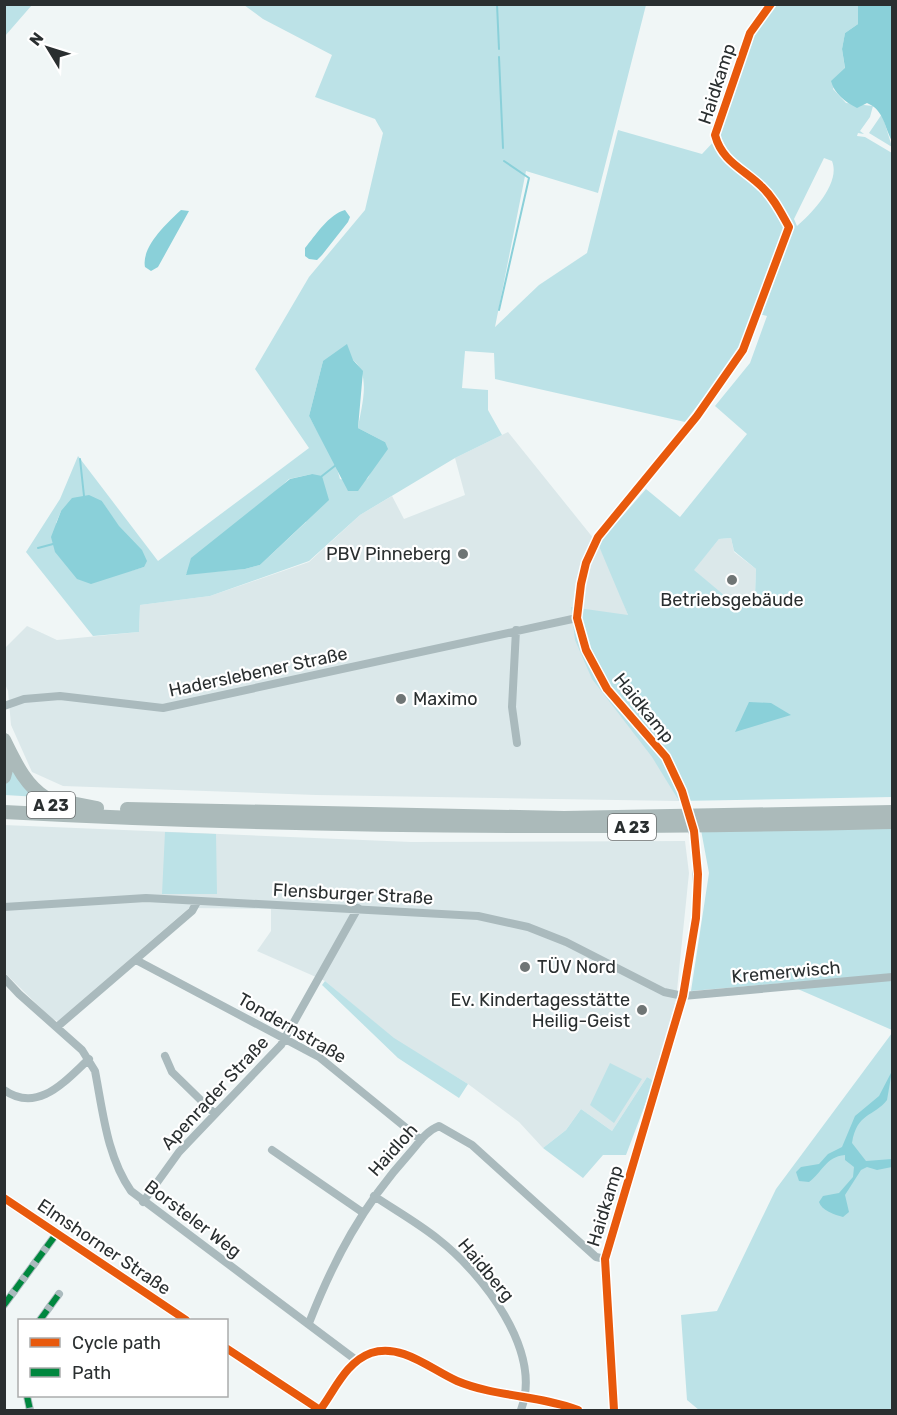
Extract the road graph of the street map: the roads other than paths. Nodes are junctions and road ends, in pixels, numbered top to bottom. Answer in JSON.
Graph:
{"nodes":[{"id":1,"x":771,"y":4,"type":"edge"},
{"id":2,"x":577,"y":618,"type":"junction"},
{"id":3,"x":516,"y":630,"type":"junction"},
{"id":4,"x":4,"y":706,"type":"edge"},
{"id":5,"x":5,"y":741,"type":"edge"},
{"id":6,"x":517,"y":743,"type":"dead end"},
{"id":7,"x":4,"y":777,"type":"edge"},
{"id":8,"x":4,"y":802,"type":"edge"},
{"id":9,"x":97,"y":808,"type":"junction"},
{"id":10,"x":4,"y":812,"type":"edge"},
{"id":11,"x":892,"y":812,"type":"edge"},
{"id":12,"x":25,"y":813,"type":"junction"},
{"id":13,"x":4,"y":819,"type":"edge"},
{"id":14,"x":892,"y":822,"type":"edge"},
{"id":15,"x":197,"y":902,"type":"junction"},
{"id":16,"x":4,"y":907,"type":"edge"},
{"id":17,"x":358,"y":908,"type":"junction"},
{"id":18,"x":135,"y":960,"type":"junction"},
{"id":19,"x":892,"y":977,"type":"edge"},
{"id":20,"x":4,"y":978,"type":"edge"},
{"id":21,"x":683,"y":996,"type":"junction"},
{"id":22,"x":57,"y":1026,"type":"junction"},
{"id":23,"x":285,"y":1038,"type":"junction"},
{"id":24,"x":165,"y":1056,"type":"dead end"},
{"id":25,"x":89,"y":1059,"type":"junction"},
{"id":26,"x":4,"y":1090,"type":"edge"},
{"id":27,"x":215,"y":1114,"type":"junction"},
{"id":28,"x":421,"y":1140,"type":"junction"},
{"id":29,"x":272,"y":1150,"type":"dead end"},
{"id":30,"x":374,"y":1196,"type":"junction"},
{"id":31,"x":4,"y":1198,"type":"edge"},
{"id":32,"x":143,"y":1202,"type":"junction"},
{"id":33,"x":362,"y":1212,"type":"junction"},
{"id":34,"x":57,"y":1233,"type":"junction"},
{"id":35,"x":604,"y":1259,"type":"junction"},
{"id":36,"x":59,"y":1294,"type":"dead end"},
{"id":37,"x":4,"y":1305,"type":"edge"},
{"id":38,"x":41,"y":1319,"type":"edge"},
{"id":39,"x":185,"y":1319,"type":"edge"},
{"id":40,"x":309,"y":1323,"type":"junction"},
{"id":41,"x":228,"y":1349,"type":"edge"},
{"id":42,"x":356,"y":1360,"type":"junction"},
{"id":43,"x":526,"y":1397,"type":"junction"},
{"id":44,"x":320,"y":1410,"type":"edge"},
{"id":45,"x":521,"y":1410,"type":"edge"},
{"id":46,"x":578,"y":1410,"type":"edge"},
{"id":47,"x":614,"y":1410,"type":"edge"}],
"edges":[{"from":1,"to":2,"type":"street","name":"Haidkamp"},
{"from":2,"to":3,"type":"street","name":"Haderslebener Straße"},
{"from":2,"to":21,"type":"street","name":"Haidkamp","bridge":true},
{"from":3,"to":4,"type":"street","name":"Haderslebener Straße"},
{"from":3,"to":6,"type":"street"},
{"from":5,"to":7,"type":"highway"},
{"from":5,"to":9,"type":"highway"},
{"from":8,"to":9,"type":"highway","number":"A 23"},
{"from":9,"to":11,"type":"highway","number":"A 23"},
{"from":10,"to":12,"type":"highway","number":"A 23"},
{"from":12,"to":13,"type":"highway"},
{"from":12,"to":14,"type":"highway","number":"A 23"},
{"from":15,"to":16,"type":"street","name":"Flensburger Straße"},
{"from":15,"to":17,"type":"street","name":"Flensburger Straße"},
{"from":15,"to":18,"type":"street"},
{"from":17,"to":21,"type":"street","name":"Flensburger Straße"},
{"from":17,"to":23,"type":"street","name":"Apenrader Straße"},
{"from":18,"to":22,"type":"street"},
{"from":18,"to":23,"type":"street","name":"Tondernstraße"},
{"from":19,"to":21,"type":"street","name":"Kremerwisch"},
{"from":20,"to":22,"type":"street","name":"Borsteler Weg"},
{"from":21,"to":35,"type":"street","name":"Haidkamp"},
{"from":22,"to":25,"type":"street","name":"Borsteler Weg"},
{"from":23,"to":27,"type":"street","name":"Apenrader Straße"},
{"from":23,"to":28,"type":"street","name":"Tondernstraße"},
{"from":24,"to":27,"type":"street"},
{"from":25,"to":26,"type":"street"},
{"from":25,"to":32,"type":"street","name":"Borsteler Weg"},
{"from":27,"to":32,"type":"street","name":"Apenrader Straße"},
{"from":28,"to":30,"type":"street","name":"Haidloh"},
{"from":28,"to":35,"type":"street","name":"Haidloh"},
{"from":29,"to":33,"type":"street"},
{"from":30,"to":33,"type":"street","name":"Haidloh"},
{"from":30,"to":43,"type":"street","name":"Haidberg"},
{"from":31,"to":34,"type":"main road","name":"Elmshorner Straße"},
{"from":32,"to":40,"type":"street","name":"Borsteler Weg"},
{"from":33,"to":40,"type":"street","name":"Haidloh"},
{"from":34,"to":37,"type":"street"},
{"from":34,"to":39,"type":"main road","name":"Elmshorner Straße"},
{"from":35,"to":47,"type":"street","name":"Haidkamp"},
{"from":36,"to":38,"type":"street"},
{"from":40,"to":42,"type":"street","name":"Borsteler Weg"},
{"from":41,"to":44,"type":"main road"},
{"from":42,"to":43,"type":"street"},
{"from":42,"to":44,"type":"street"},
{"from":43,"to":45,"type":"street"},
{"from":43,"to":46,"type":"street"}]}
